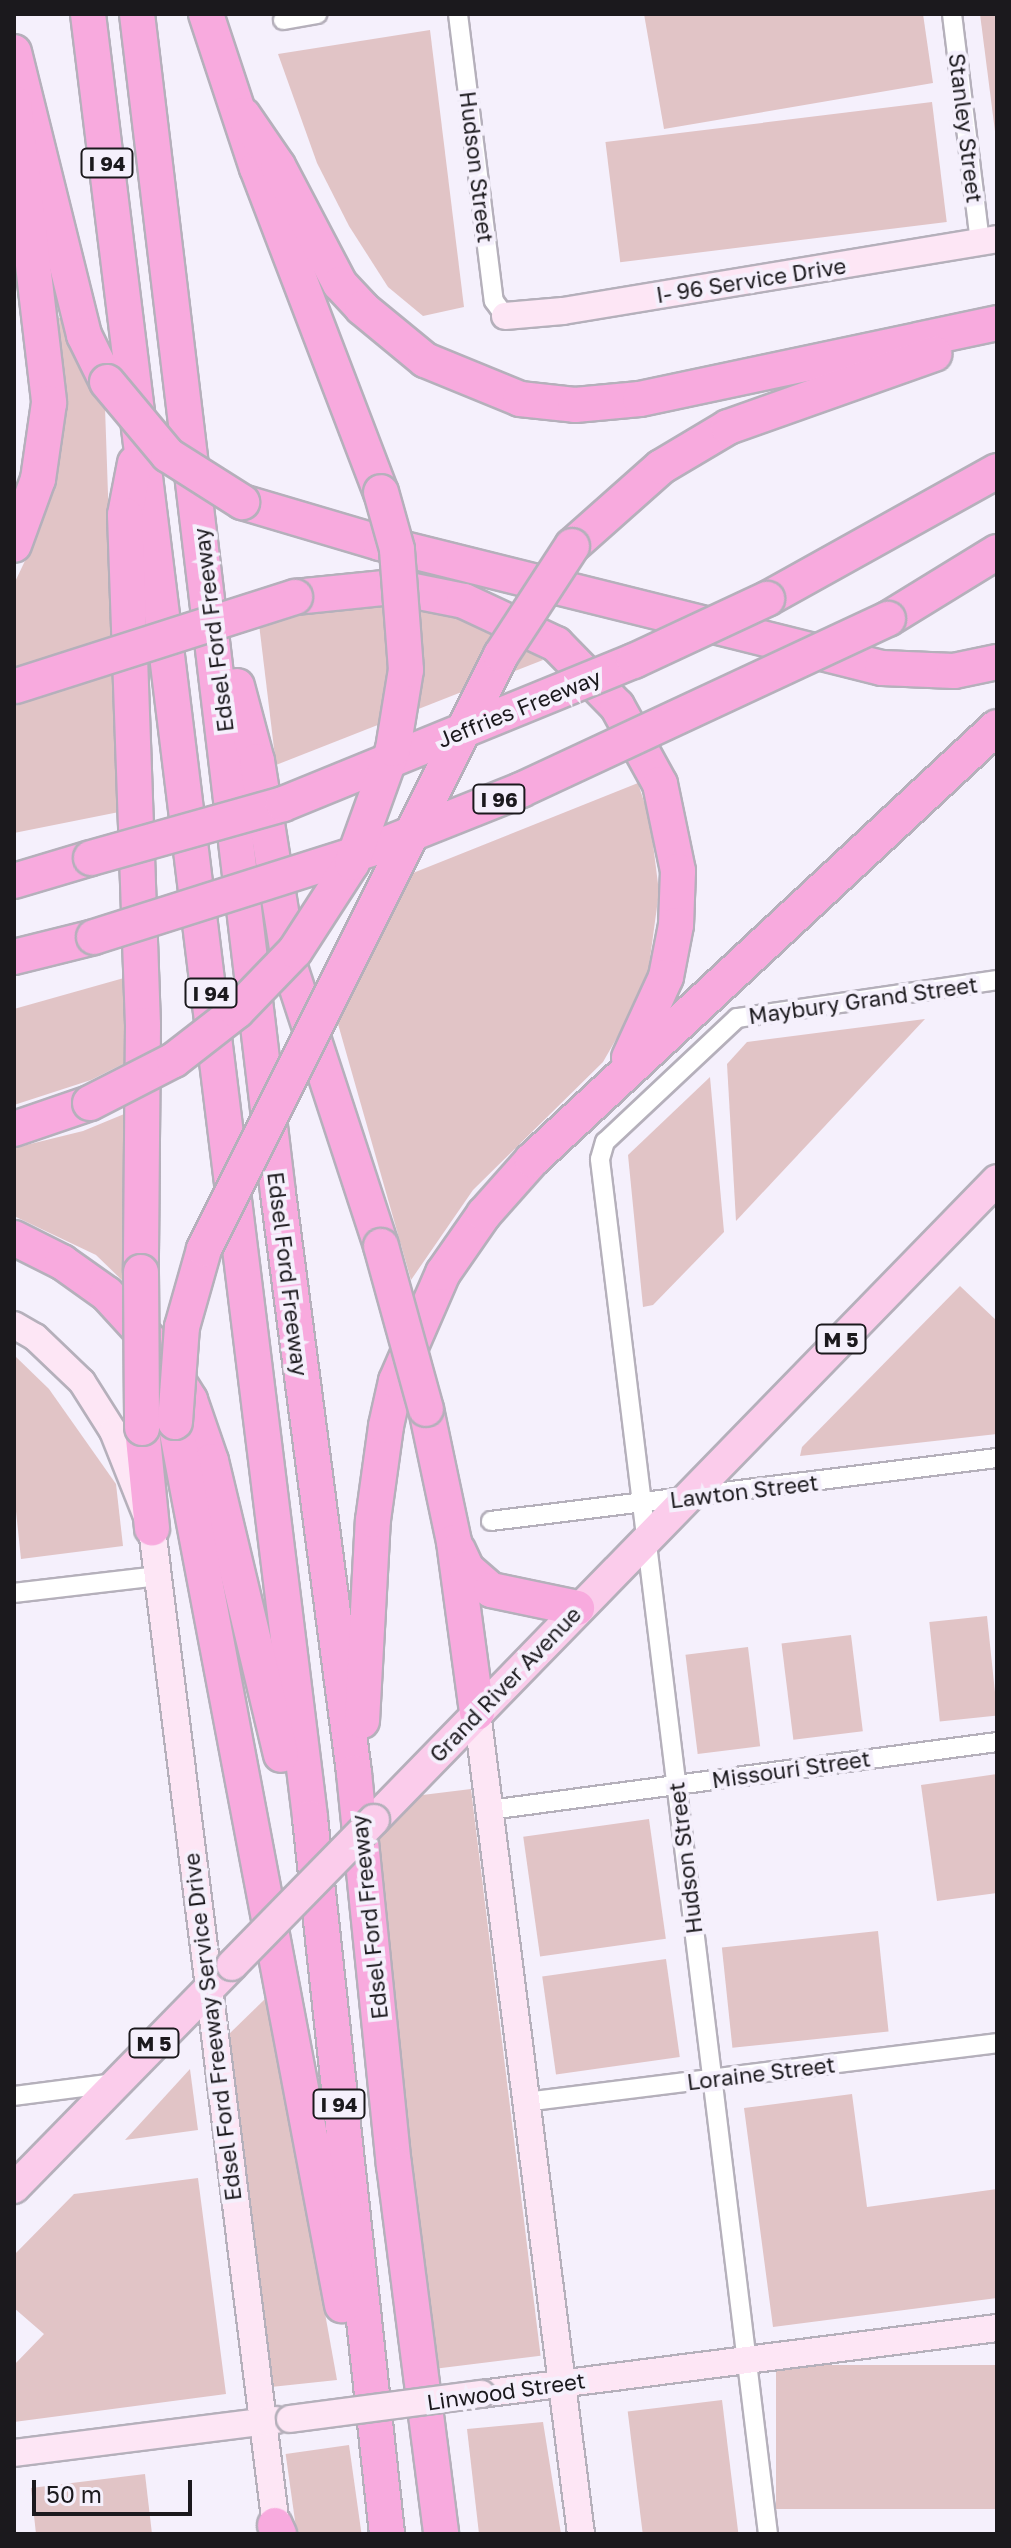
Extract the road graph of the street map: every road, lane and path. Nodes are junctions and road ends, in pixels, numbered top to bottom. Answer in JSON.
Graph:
{"nodes":[{"id":1,"x":88,"y":14,"type":"edge"},
{"id":2,"x":137,"y":14,"type":"edge"},
{"id":3,"x":206,"y":14,"type":"edge"},
{"id":4,"x":317,"y":14,"type":"edge"},
{"id":5,"x":458,"y":14,"type":"edge"},
{"id":6,"x":952,"y":14,"type":"edge"},
{"id":7,"x":283,"y":20,"type":"dead end"},
{"id":8,"x":14,"y":52,"type":"edge"},
{"id":9,"x":14,"y":103,"type":"edge"},
{"id":10,"x":243,"y":115,"type":"junction"},
{"id":11,"x":989,"y":240,"type":"edge"},
{"id":12,"x":505,"y":316,"type":"joint"},
{"id":13,"x":997,"y":326,"type":"edge"},
{"id":14,"x":141,"y":431,"type":"junction"},
{"id":15,"x":997,"y":471,"type":"edge"},
{"id":16,"x":14,"y":545,"type":"edge"},
{"id":17,"x":997,"y":552,"type":"edge"},
{"id":18,"x":208,"y":576,"type":"junction"},
{"id":19,"x":997,"y":662,"type":"edge"},
{"id":20,"x":15,"y":686,"type":"edge"},
{"id":21,"x":997,"y":727,"type":"edge"},
{"id":22,"x":91,"y":858,"type":"junction"},
{"id":23,"x":14,"y":862,"type":"edge"},
{"id":24,"x":14,"y":881,"type":"edge"},
{"id":25,"x":14,"y":957,"type":"edge"},
{"id":26,"x":997,"y":980,"type":"edge"},
{"id":27,"x":595,"y":1103,"type":"junction"},
{"id":28,"x":14,"y":1129,"type":"edge"},
{"id":29,"x":997,"y":1180,"type":"edge"},
{"id":30,"x":603,"y":1183,"type":"joint"},
{"id":31,"x":14,"y":1238,"type":"edge"},
{"id":32,"x":14,"y":1325,"type":"edge"},
{"id":33,"x":158,"y":1425,"type":"junction"},
{"id":34,"x":997,"y":1458,"type":"edge"},
{"id":35,"x":685,"y":1498,"type":"junction"},
{"id":36,"x":642,"y":1504,"type":"junction"},
{"id":37,"x":491,"y":1521,"type":"dead end"},
{"id":38,"x":152,"y":1529,"type":"junction"},
{"id":39,"x":645,"y":1539,"type":"junction"},
{"id":40,"x":454,"y":1542,"type":"junction"},
{"id":41,"x":158,"y":1576,"type":"junction"},
{"id":42,"x":14,"y":1593,"type":"edge"},
{"id":43,"x":577,"y":1608,"type":"junction"},
{"id":44,"x":477,"y":1712,"type":"junction"},
{"id":45,"x":997,"y":1742,"type":"edge"},
{"id":46,"x":354,"y":1773,"type":"junction"},
{"id":47,"x":676,"y":1785,"type":"junction"},
{"id":48,"x":490,"y":1810,"type":"junction"},
{"id":49,"x":310,"y":1818,"type":"junction"},
{"id":50,"x":208,"y":1989,"type":"junction"},
{"id":51,"x":997,"y":2043,"type":"edge"},
{"id":52,"x":712,"y":2078,"type":"junction"},
{"id":53,"x":115,"y":2083,"type":"junction"},
{"id":54,"x":14,"y":2096,"type":"edge"},
{"id":55,"x":525,"y":2102,"type":"junction"},
{"id":56,"x":14,"y":2188,"type":"edge"},
{"id":57,"x":997,"y":2328,"type":"edge"},
{"id":58,"x":746,"y":2359,"type":"junction"},
{"id":59,"x":560,"y":2383,"type":"junction"},
{"id":60,"x":368,"y":2390,"type":"junction"},
{"id":61,"x":261,"y":2422,"type":"junction"},
{"id":62,"x":14,"y":2453,"type":"edge"},
{"id":63,"x":277,"y":2531,"type":"edge"},
{"id":64,"x":387,"y":2534,"type":"edge"},
{"id":65,"x":441,"y":2534,"type":"edge"},
{"id":66,"x":581,"y":2534,"type":"edge"},
{"id":67,"x":768,"y":2534,"type":"edge"}],
"edges":[{"from":1,"to":14,"type":"highway","name":"Edsel Ford Freeway","number":"I 94"},
{"from":2,"to":18,"type":"highway","name":"Edsel Ford Freeway","number":"I 94"},
{"from":3,"to":10,"type":"highway"},
{"from":4,"to":7,"type":"street"},
{"from":5,"to":12,"type":"street","name":"Hudson Street"},
{"from":6,"to":11,"type":"street","name":"Stanley Street"},
{"from":8,"to":19,"type":"highway","bridge":true},
{"from":9,"to":16,"type":"highway"},
{"from":10,"to":13,"type":"highway"},
{"from":10,"to":28,"type":"highway","bridge":true},
{"from":11,"to":12,"type":"street","name":"I- 96 Service Drive"},
{"from":13,"to":33,"type":"highway","bridge":true},
{"from":14,"to":33,"type":"highway","bridge":true},
{"from":14,"to":49,"type":"highway","name":"Edsel Ford Freeway","number":"I 94"},
{"from":15,"to":22,"type":"highway","name":"Jeffries Freeway","bridge":true},
{"from":17,"to":25,"type":"highway","number":"I 96","bridge":true},
{"from":18,"to":40,"type":"highway","bridge":true},
{"from":18,"to":46,"type":"highway","name":"Edsel Ford Freeway","number":"I 94"},
{"from":20,"to":27,"type":"highway","bridge":true},
{"from":21,"to":27,"type":"highway"},
{"from":22,"to":23,"type":"highway"},
{"from":22,"to":24,"type":"highway","name":"Jeffries Freeway"},
{"from":26,"to":30,"type":"street","name":"Maybury Grand Street"},
{"from":27,"to":46,"type":"highway"},
{"from":29,"to":35,"type":"main road","name":"Grand River Avenue","number":"M 5"},
{"from":30,"to":36,"type":"street","name":"Hudson Street"},
{"from":31,"to":49,"type":"highway"},
{"from":32,"to":38,"type":"street"},
{"from":33,"to":38,"type":"highway"},
{"from":33,"to":60,"type":"highway"},
{"from":34,"to":35,"type":"street","name":"Lawton Street"},
{"from":35,"to":36,"type":"street","name":"Lawton Street"},
{"from":35,"to":39,"type":"main road","name":"Grand River Avenue","number":"M 5"},
{"from":36,"to":37,"type":"street","name":"Lawton Street"},
{"from":36,"to":39,"type":"street","name":"Hudson Street"},
{"from":38,"to":41,"type":"street","name":"Edsel Ford Freeway Service Drive"},
{"from":39,"to":43,"type":"main road","name":"Grand River Avenue","number":"M 5"},
{"from":39,"to":47,"type":"street","name":"Hudson Street"},
{"from":40,"to":43,"type":"highway"},
{"from":40,"to":44,"type":"highway"},
{"from":41,"to":42,"type":"street"},
{"from":41,"to":50,"type":"street","name":"Edsel Ford Freeway Service Drive"},
{"from":43,"to":44,"type":"main road","name":"Grand River Avenue","number":"M 5"},
{"from":44,"to":48,"type":"street"},
{"from":44,"to":50,"type":"main road","name":"Grand River Avenue","number":"M 5","bridge":true},
{"from":45,"to":47,"type":"street","name":"Missouri Street"},
{"from":46,"to":65,"type":"highway","name":"Edsel Ford Freeway","number":"I 94"},
{"from":47,"to":48,"type":"street","name":"Missouri Street"},
{"from":47,"to":52,"type":"street","name":"Hudson Street"},
{"from":48,"to":55,"type":"street"},
{"from":49,"to":60,"type":"highway","name":"Edsel Ford Freeway","number":"I 94"},
{"from":50,"to":53,"type":"main road","name":"Grand River Avenue","number":"M 5"},
{"from":50,"to":61,"type":"street","name":"Edsel Ford Freeway Service Drive"},
{"from":51,"to":52,"type":"street","name":"Loraine Street"},
{"from":52,"to":55,"type":"street","name":"Loraine Street"},
{"from":52,"to":58,"type":"street","name":"Hudson Street"},
{"from":53,"to":54,"type":"street"},
{"from":53,"to":56,"type":"main road","name":"Grand River Avenue","number":"M 5"},
{"from":55,"to":59,"type":"street"},
{"from":57,"to":58,"type":"street","name":"Linwood Street"},
{"from":58,"to":59,"type":"street","name":"Linwood Street"},
{"from":58,"to":67,"type":"street","name":"Hudson Street"},
{"from":59,"to":61,"type":"street","name":"Linwood Street","bridge":true},
{"from":59,"to":66,"type":"street"},
{"from":60,"to":64,"type":"highway","name":"Edsel Ford Freeway","number":"I 94"},
{"from":61,"to":62,"type":"street","name":"Linwood Street"},
{"from":61,"to":63,"type":"street","name":"Edsel Ford Freeway Service Drive"}]}
